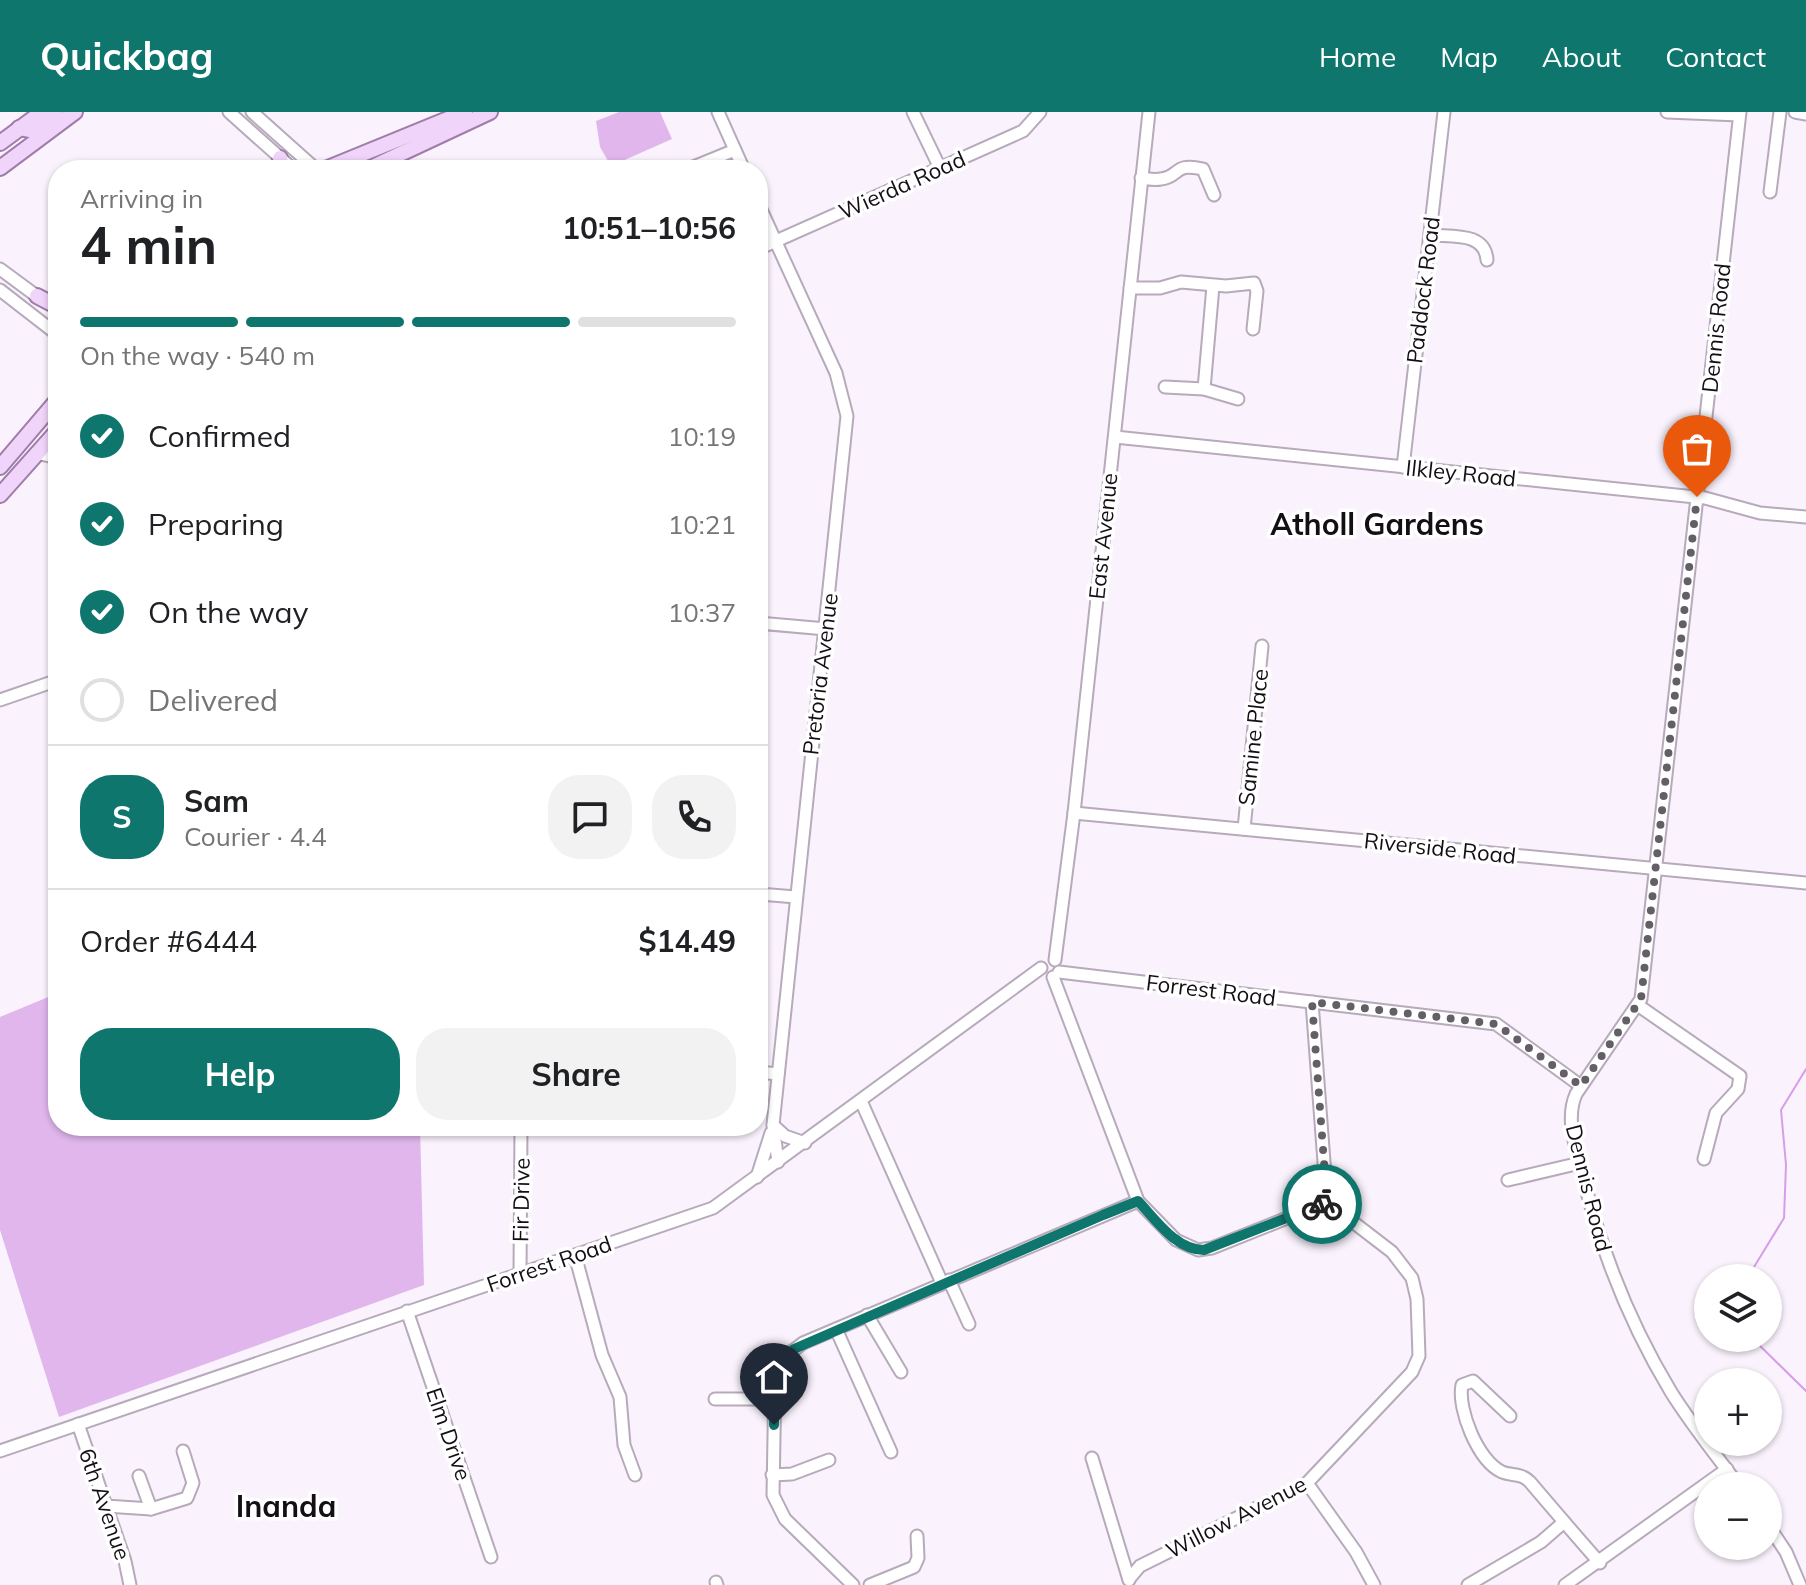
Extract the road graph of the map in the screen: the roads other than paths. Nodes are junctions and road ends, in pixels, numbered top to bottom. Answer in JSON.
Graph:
{"nodes":[{"id":1,"x":42,"y":112,"type":"edge"},
{"id":2,"x":60,"y":112,"type":"edge"},
{"id":3,"x":75,"y":112,"type":"edge"},
{"id":4,"x":229,"y":112,"type":"edge"},
{"id":5,"x":252,"y":112,"type":"edge"},
{"id":6,"x":448,"y":112,"type":"edge"},
{"id":7,"x":465,"y":112,"type":"edge"},
{"id":8,"x":490,"y":112,"type":"edge"},
{"id":9,"x":718,"y":112,"type":"edge"},
{"id":10,"x":913,"y":112,"type":"edge"},
{"id":11,"x":1040,"y":112,"type":"edge"},
{"id":12,"x":1149,"y":112,"type":"edge"},
{"id":13,"x":1444,"y":112,"type":"edge"},
{"id":14,"x":1667,"y":112,"type":"edge"},
{"id":15,"x":1780,"y":112,"type":"edge"},
{"id":16,"x":1795,"y":112,"type":"edge"},
{"id":17,"x":1740,"y":114,"type":"edge"},
{"id":18,"x":1806,"y":114,"type":"edge"},
{"id":19,"x":19,"y":128,"type":"junction"},
{"id":20,"x":0,"y":143,"type":"edge"},
{"id":21,"x":735,"y":150,"type":"junction"},
{"id":22,"x":277,"y":160,"type":"edge"},
{"id":23,"x":308,"y":160,"type":"edge"},
{"id":24,"x":342,"y":160,"type":"edge"},
{"id":25,"x":345,"y":160,"type":"edge"},
{"id":26,"x":387,"y":160,"type":"edge"},
{"id":27,"x":710,"y":160,"type":"edge"},
{"id":28,"x":740,"y":160,"type":"edge"},
{"id":29,"x":0,"y":168,"type":"edge"},
{"id":30,"x":940,"y":168,"type":"junction"},
{"id":31,"x":1141,"y":178,"type":"junction"},
{"id":32,"x":1770,"y":192,"type":"dead end"},
{"id":33,"x":1214,"y":195,"type":"dead end"},
{"id":34,"x":768,"y":226,"type":"edge"},
{"id":35,"x":1431,"y":235,"type":"junction"},
{"id":36,"x":775,"y":242,"type":"junction"},
{"id":37,"x":768,"y":245,"type":"edge"},
{"id":38,"x":1487,"y":260,"type":"dead end"},
{"id":39,"x":0,"y":269,"type":"edge"},
{"id":40,"x":1213,"y":286,"type":"junction"},
{"id":41,"x":1130,"y":288,"type":"junction"},
{"id":42,"x":0,"y":290,"type":"edge"},
{"id":43,"x":37,"y":296,"type":"joint"},
{"id":44,"x":48,"y":303,"type":"edge"},
{"id":45,"x":48,"y":327,"type":"edge"},
{"id":46,"x":1253,"y":329,"type":"dead end"},
{"id":47,"x":1165,"y":387,"type":"dead end"},
{"id":48,"x":1204,"y":389,"type":"junction"},
{"id":49,"x":1238,"y":399,"type":"dead end"},
{"id":50,"x":48,"y":411,"type":"edge"},
{"id":51,"x":1115,"y":437,"type":"junction"},
{"id":52,"x":48,"y":440,"type":"edge"},
{"id":53,"x":36,"y":453,"type":"junction"},
{"id":54,"x":48,"y":456,"type":"edge"},
{"id":55,"x":0,"y":467,"type":"edge"},
{"id":56,"x":1403,"y":467,"type":"junction"},
{"id":57,"x":0,"y":495,"type":"edge"},
{"id":58,"x":1697,"y":497,"type":"junction"},
{"id":59,"x":1806,"y":517,"type":"edge"},
{"id":60,"x":768,"y":624,"type":"edge"},
{"id":61,"x":826,"y":629,"type":"junction"},
{"id":62,"x":1262,"y":646,"type":"dead end"},
{"id":63,"x":48,"y":683,"type":"edge"},
{"id":64,"x":0,"y":700,"type":"edge"},
{"id":65,"x":1074,"y":813,"type":"junction"},
{"id":66,"x":1244,"y":829,"type":"junction"},
{"id":67,"x":1655,"y":870,"type":"junction"},
{"id":68,"x":1806,"y":883,"type":"edge"},
{"id":69,"x":768,"y":895,"type":"edge"},
{"id":70,"x":796,"y":897,"type":"junction"},
{"id":71,"x":1055,"y":960,"type":"junction"},
{"id":72,"x":1041,"y":968,"type":"junction"},
{"id":73,"x":1056,"y":975,"type":"junction"},
{"id":74,"x":1312,"y":1002,"type":"junction"},
{"id":75,"x":1639,"y":1006,"type":"junction"},
{"id":76,"x":768,"y":1073,"type":"edge"},
{"id":77,"x":778,"y":1074,"type":"junction"},
{"id":78,"x":1581,"y":1086,"type":"junction"},
{"id":79,"x":861,"y":1101,"type":"junction"},
{"id":80,"x":773,"y":1125,"type":"junction"},
{"id":81,"x":521,"y":1136,"type":"edge"},
{"id":82,"x":805,"y":1143,"type":"junction"},
{"id":83,"x":1704,"y":1159,"type":"dead end"},
{"id":84,"x":778,"y":1162,"type":"junction"},
{"id":85,"x":1580,"y":1163,"type":"junction"},
{"id":86,"x":757,"y":1177,"type":"junction"},
{"id":87,"x":1508,"y":1180,"type":"dead end"},
{"id":88,"x":1138,"y":1201,"type":"junction"},
{"id":89,"x":1327,"y":1202,"type":"junction"},
{"id":90,"x":575,"y":1255,"type":"junction"},
{"id":91,"x":520,"y":1274,"type":"junction"},
{"id":92,"x":945,"y":1281,"type":"junction"},
{"id":93,"x":407,"y":1311,"type":"junction"},
{"id":94,"x":867,"y":1315,"type":"junction"},
{"id":95,"x":969,"y":1324,"type":"dead end"},
{"id":96,"x":836,"y":1329,"type":"junction"},
{"id":97,"x":901,"y":1372,"type":"dead end"},
{"id":98,"x":715,"y":1399,"type":"dead end"},
{"id":99,"x":774,"y":1399,"type":"junction"},
{"id":100,"x":1510,"y":1416,"type":"dead end"},
{"id":101,"x":78,"y":1424,"type":"junction"},
{"id":102,"x":0,"y":1451,"type":"edge"},
{"id":103,"x":183,"y":1451,"type":"dead end"},
{"id":104,"x":891,"y":1452,"type":"dead end"},
{"id":105,"x":1092,"y":1458,"type":"dead end"},
{"id":106,"x":829,"y":1460,"type":"dead end"},
{"id":107,"x":1727,"y":1469,"type":"junction"},
{"id":108,"x":1729,"y":1472,"type":"edge"},
{"id":109,"x":635,"y":1475,"type":"dead end"},
{"id":110,"x":772,"y":1475,"type":"junction"},
{"id":111,"x":139,"y":1476,"type":"dead end"},
{"id":112,"x":1307,"y":1483,"type":"junction"},
{"id":113,"x":106,"y":1506,"type":"junction"},
{"id":114,"x":151,"y":1509,"type":"junction"},
{"id":115,"x":1564,"y":1522,"type":"junction"},
{"id":116,"x":917,"y":1536,"type":"dead end"},
{"id":117,"x":1782,"y":1546,"type":"edge"},
{"id":118,"x":491,"y":1557,"type":"dead end"},
{"id":119,"x":1600,"y":1563,"type":"junction"},
{"id":120,"x":1129,"y":1582,"type":"edge"},
{"id":121,"x":130,"y":1585,"type":"edge"},
{"id":122,"x":853,"y":1585,"type":"edge"},
{"id":123,"x":870,"y":1585,"type":"edge"},
{"id":124,"x":1374,"y":1585,"type":"edge"},
{"id":125,"x":1469,"y":1585,"type":"edge"},
{"id":126,"x":1565,"y":1585,"type":"edge"},
{"id":127,"x":1800,"y":1585,"type":"edge"}],
"edges":[{"from":1,"to":19,"type":"main road"},
{"from":2,"to":19,"type":"main road"},
{"from":3,"to":29,"type":"main road"},
{"from":4,"to":22,"type":"street"},
{"from":5,"to":23,"type":"street"},
{"from":6,"to":24,"type":"main road"},
{"from":7,"to":25,"type":"main road"},
{"from":8,"to":26,"type":"main road"},
{"from":9,"to":21,"type":"street"},
{"from":10,"to":30,"type":"street"},
{"from":11,"to":30,"type":"street","name":"Wierda Road"},
{"from":12,"to":31,"type":"street","name":"East Avenue"},
{"from":13,"to":35,"type":"street","name":"Paddock Road"},
{"from":14,"to":17,"type":"street"},
{"from":15,"to":32,"type":"street"},
{"from":16,"to":18,"type":"street"},
{"from":17,"to":58,"type":"street","name":"Dennis Road"},
{"from":19,"to":20,"type":"main road"},
{"from":21,"to":27,"type":"street"},
{"from":21,"to":28,"type":"street"},
{"from":30,"to":36,"type":"street","name":"Wierda Road"},
{"from":31,"to":33,"type":"street"},
{"from":31,"to":41,"type":"street","name":"East Avenue"},
{"from":34,"to":36,"type":"street","name":"Pretoria Avenue"},
{"from":35,"to":38,"type":"street"},
{"from":35,"to":56,"type":"street","name":"Paddock Road"},
{"from":36,"to":37,"type":"street","name":"Wierda Road"},
{"from":36,"to":61,"type":"street","name":"Pretoria Avenue"},
{"from":39,"to":43,"type":"street"},
{"from":40,"to":41,"type":"street"},
{"from":40,"to":46,"type":"street"},
{"from":40,"to":48,"type":"street"},
{"from":41,"to":51,"type":"street","name":"East Avenue"},
{"from":42,"to":45,"type":"street"},
{"from":43,"to":44,"type":"main road"},
{"from":47,"to":48,"type":"street"},
{"from":48,"to":49,"type":"street"},
{"from":50,"to":55,"type":"main road"},
{"from":51,"to":56,"type":"street","name":"Ilkley Road"},
{"from":51,"to":65,"type":"street","name":"East Avenue"},
{"from":52,"to":53,"type":"main road"},
{"from":53,"to":54,"type":"street"},
{"from":53,"to":57,"type":"main road"},
{"from":56,"to":58,"type":"street","name":"Ilkley Road"},
{"from":58,"to":59,"type":"street","name":"Ilkley Road"},
{"from":58,"to":67,"type":"street","name":"Dennis Road"},
{"from":60,"to":61,"type":"street"},
{"from":61,"to":70,"type":"street","name":"Pretoria Avenue"},
{"from":62,"to":66,"type":"street","name":"Samine Place"},
{"from":63,"to":64,"type":"street"},
{"from":65,"to":66,"type":"street","name":"Riverside Road"},
{"from":65,"to":71,"type":"street","name":"East Avenue"},
{"from":66,"to":67,"type":"street","name":"Riverside Road"},
{"from":67,"to":68,"type":"street","name":"Riverside Road"},
{"from":67,"to":75,"type":"street","name":"Dennis Road"},
{"from":69,"to":70,"type":"street"},
{"from":70,"to":77,"type":"street","name":"Pretoria Avenue"},
{"from":71,"to":72,"type":"street"},
{"from":71,"to":73,"type":"street"},
{"from":72,"to":73,"type":"street"},
{"from":72,"to":79,"type":"street","name":"Forrest Road"},
{"from":73,"to":74,"type":"street","name":"Forrest Road"},
{"from":73,"to":88,"type":"street"},
{"from":74,"to":78,"type":"street","name":"Forrest Road"},
{"from":74,"to":89,"type":"street"},
{"from":75,"to":78,"type":"street","name":"Dennis Road"},
{"from":75,"to":83,"type":"street"},
{"from":76,"to":77,"type":"street"},
{"from":77,"to":80,"type":"street","name":"Pretoria Avenue"},
{"from":78,"to":85,"type":"street","name":"Dennis Road"},
{"from":79,"to":82,"type":"street","name":"Forrest Road"},
{"from":79,"to":92,"type":"street"},
{"from":80,"to":82,"type":"street"},
{"from":80,"to":84,"type":"street","name":"Pretoria Avenue"},
{"from":80,"to":86,"type":"street"},
{"from":81,"to":91,"type":"street","name":"Fir Drive"},
{"from":82,"to":84,"type":"street","name":"Forrest Road"},
{"from":84,"to":86,"type":"street","name":"Forrest Road"},
{"from":85,"to":87,"type":"street"},
{"from":85,"to":107,"type":"street","name":"Dennis Road"},
{"from":86,"to":90,"type":"street","name":"Forrest Road"},
{"from":88,"to":89,"type":"street"},
{"from":88,"to":92,"type":"street"},
{"from":89,"to":112,"type":"street","name":"Willow Avenue"},
{"from":90,"to":91,"type":"street","name":"Forrest Road"},
{"from":90,"to":109,"type":"street"},
{"from":91,"to":93,"type":"street","name":"Forrest Road"},
{"from":92,"to":94,"type":"street"},
{"from":92,"to":95,"type":"street"},
{"from":93,"to":101,"type":"street","name":"Forrest Road"},
{"from":93,"to":118,"type":"street","name":"Elm Drive"},
{"from":94,"to":96,"type":"street"},
{"from":94,"to":97,"type":"street"},
{"from":96,"to":99,"type":"street"},
{"from":96,"to":104,"type":"street"},
{"from":98,"to":99,"type":"street"},
{"from":99,"to":110,"type":"street"},
{"from":100,"to":115,"type":"street"},
{"from":101,"to":102,"type":"street","name":"Forrest Road"},
{"from":101,"to":113,"type":"street","name":"6th Avenue"},
{"from":103,"to":114,"type":"street"},
{"from":105,"to":120,"type":"street"},
{"from":106,"to":110,"type":"street"},
{"from":107,"to":108,"type":"street","name":"Dennis Road"},
{"from":107,"to":119,"type":"street"},
{"from":110,"to":122,"type":"street"},
{"from":111,"to":114,"type":"street"},
{"from":112,"to":120,"type":"street","name":"Willow Avenue"},
{"from":112,"to":124,"type":"street"},
{"from":113,"to":114,"type":"street"},
{"from":113,"to":121,"type":"street","name":"6th Avenue"},
{"from":115,"to":119,"type":"street"},
{"from":115,"to":125,"type":"street"},
{"from":116,"to":123,"type":"street"},
{"from":117,"to":127,"type":"street"},
{"from":119,"to":126,"type":"street"}]}
